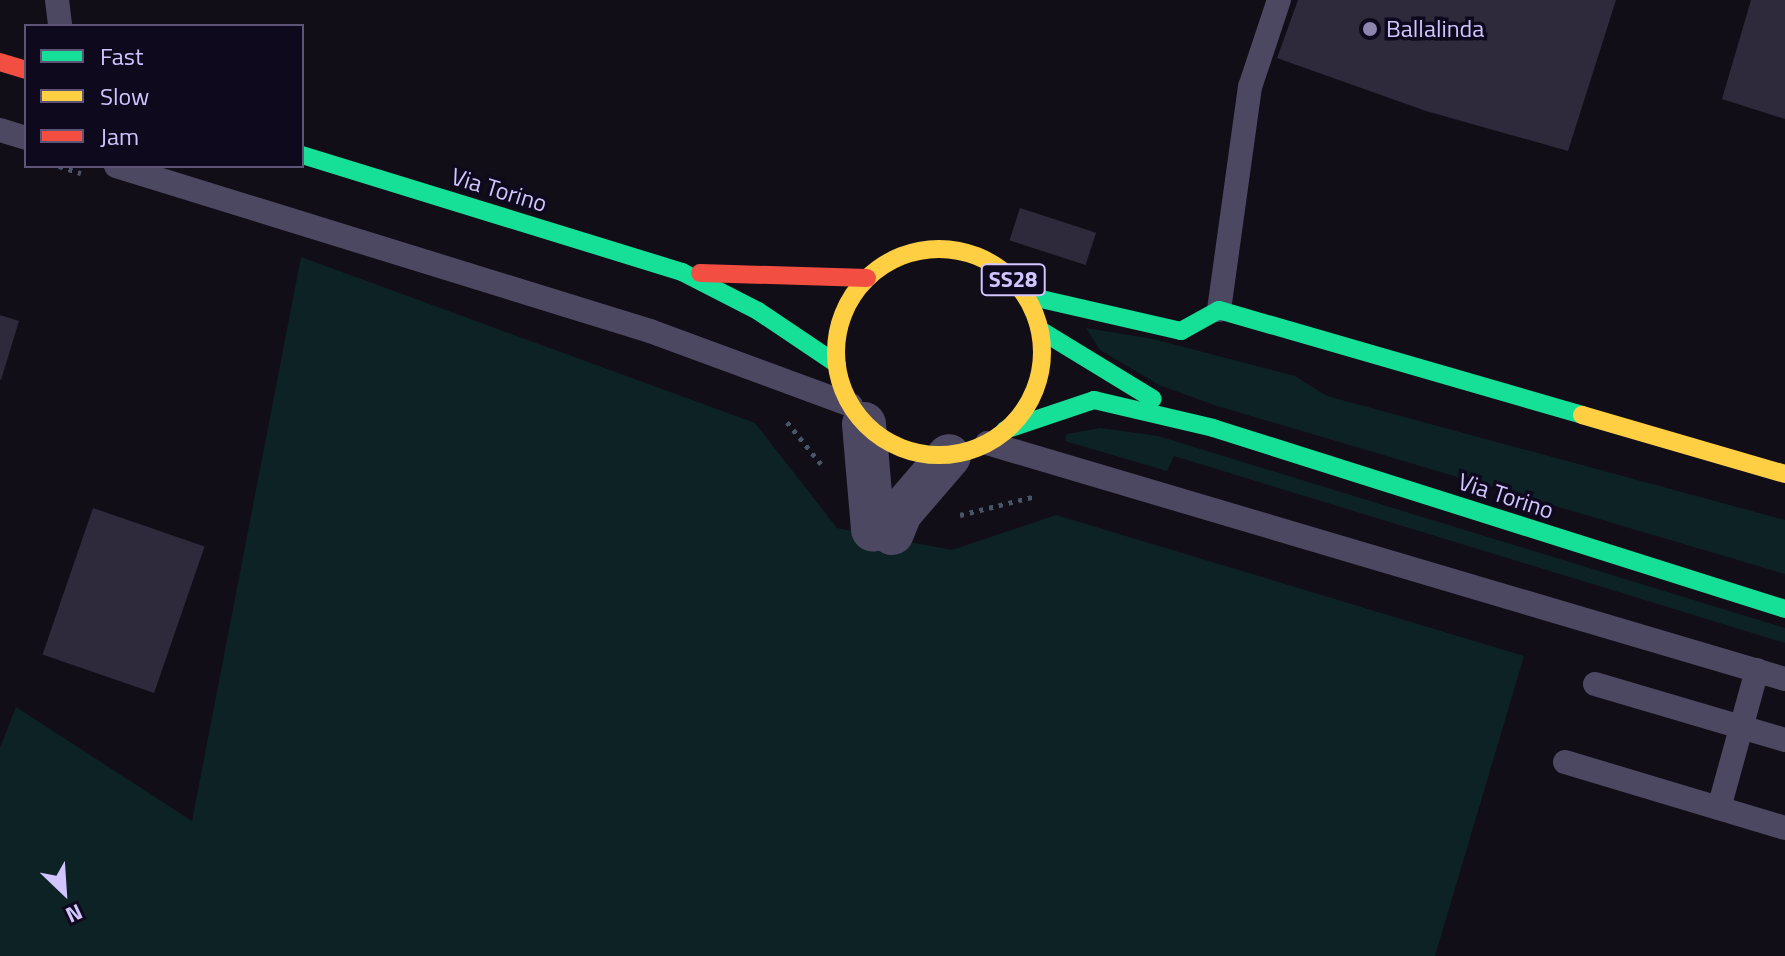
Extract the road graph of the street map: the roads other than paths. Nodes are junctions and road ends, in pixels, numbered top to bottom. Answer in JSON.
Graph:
{"nodes":[{"id":1,"x":57,"y":0,"type":"edge"},
{"id":2,"x":1279,"y":0,"type":"edge"},
{"id":3,"x":60,"y":24,"type":"edge"},
{"id":4,"x":0,"y":62,"type":"edge"},
{"id":5,"x":24,"y":69,"type":"edge"},
{"id":6,"x":0,"y":130,"type":"edge"},
{"id":7,"x":24,"y":137,"type":"edge"},
{"id":8,"x":304,"y":156,"type":"edge"},
{"id":9,"x":122,"y":168,"type":"edge"},
{"id":10,"x":682,"y":272,"type":"junction"},
{"id":11,"x":867,"y":278,"type":"junction"},
{"id":12,"x":1028,"y":296,"type":"junction"},
{"id":13,"x":1219,"y":310,"type":"junction"},
{"id":14,"x":1040,"y":330,"type":"junction"},
{"id":15,"x":837,"y":364,"type":"junction"},
{"id":16,"x":857,"y":415,"type":"junction"},
{"id":17,"x":1213,"y":428,"type":"junction"},
{"id":18,"x":980,"y":443,"type":"junction"},
{"id":19,"x":1785,"y":474,"type":"edge"},
{"id":20,"x":1785,"y":609,"type":"edge"},
{"id":21,"x":1757,"y":670,"type":"junction"},
{"id":22,"x":1785,"y":679,"type":"edge"},
{"id":23,"x":1595,"y":684,"type":"dead end"},
{"id":24,"x":1743,"y":727,"type":"junction"},
{"id":25,"x":1785,"y":740,"type":"edge"},
{"id":26,"x":1565,"y":762,"type":"dead end"},
{"id":27,"x":1719,"y":808,"type":"junction"},
{"id":28,"x":1785,"y":828,"type":"edge"}],
"edges":[{"from":1,"to":3,"type":"lane"},
{"from":2,"to":13,"type":"lane"},
{"from":4,"to":5,"type":"main road"},
{"from":6,"to":7,"type":"lane"},
{"from":8,"to":10,"type":"main road","name":"Via Torino"},
{"from":9,"to":16,"type":"lane"},
{"from":10,"to":11,"type":"main road","name":"Via Torino"},
{"from":10,"to":15,"type":"main road","name":"Via Torino"},
{"from":11,"to":12,"type":"main road","number":"SS28"},
{"from":11,"to":15,"type":"main road","number":"SS28"},
{"from":12,"to":13,"type":"main road"},
{"from":12,"to":14,"type":"main road","number":"SS28"},
{"from":13,"to":19,"type":"main road"},
{"from":14,"to":17,"type":"main road","name":"Via Torino","number":"SS28"},
{"from":14,"to":18,"type":"main road","number":"SS28"},
{"from":15,"to":16,"type":"main road","number":"SS28"},
{"from":16,"to":18,"type":"main road"},
{"from":16,"to":18,"type":"street"},
{"from":17,"to":18,"type":"main road","name":"Via Torino","number":"SS28"},
{"from":17,"to":20,"type":"main road","name":"Via Torino","number":"SS28"},
{"from":18,"to":21,"type":"lane"},
{"from":21,"to":22,"type":"lane"},
{"from":21,"to":24,"type":"lane"},
{"from":23,"to":24,"type":"lane"},
{"from":24,"to":25,"type":"lane"},
{"from":24,"to":27,"type":"lane"},
{"from":26,"to":27,"type":"lane"},
{"from":27,"to":28,"type":"lane"}]}
